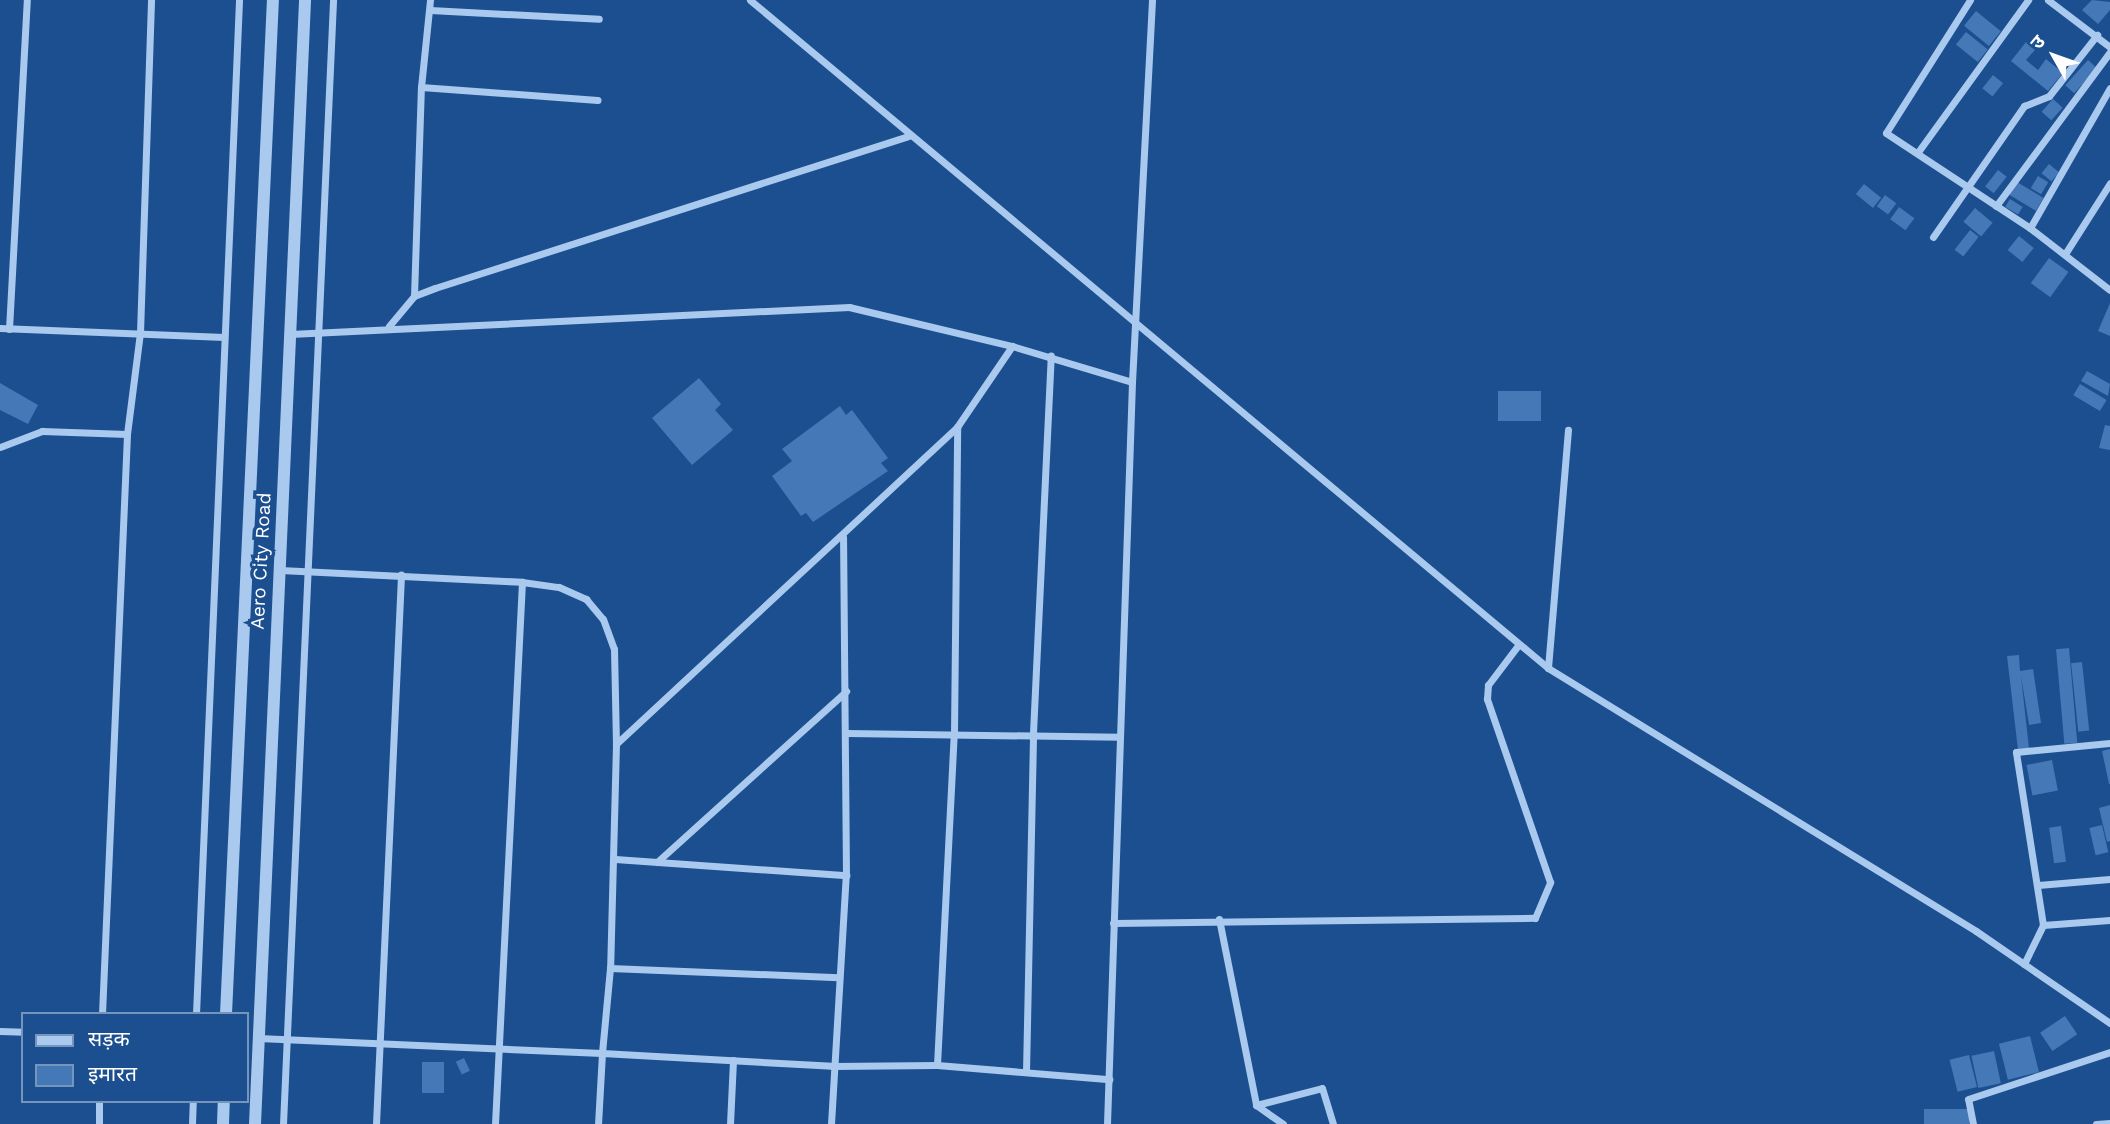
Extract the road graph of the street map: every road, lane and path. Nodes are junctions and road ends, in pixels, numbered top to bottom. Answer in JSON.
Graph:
{"nodes":[{"id":1,"x":27,"y":0,"type":"edge"},
{"id":2,"x":151,"y":0,"type":"edge"},
{"id":3,"x":239,"y":0,"type":"edge"},
{"id":4,"x":273,"y":0,"type":"edge"},
{"id":5,"x":305,"y":0,"type":"edge"},
{"id":6,"x":333,"y":0,"type":"edge"},
{"id":7,"x":430,"y":0,"type":"edge"},
{"id":8,"x":750,"y":0,"type":"edge"},
{"id":9,"x":1152,"y":0,"type":"edge"},
{"id":10,"x":1970,"y":0,"type":"edge"},
{"id":11,"x":2028,"y":0,"type":"edge"},
{"id":12,"x":2048,"y":0,"type":"edge"},
{"id":13,"x":430,"y":10,"type":"junction"},
{"id":14,"x":599,"y":19,"type":"dead end"},
{"id":15,"x":2097,"y":35,"type":"junction"},
{"id":16,"x":2110,"y":50,"type":"edge"},
{"id":17,"x":421,"y":86,"type":"junction"},
{"id":18,"x":2110,"y":88,"type":"edge"},
{"id":19,"x":598,"y":100,"type":"dead end"},
{"id":20,"x":908,"y":136,"type":"junction"},
{"id":21,"x":1918,"y":152,"type":"junction"},
{"id":22,"x":2110,"y":183,"type":"edge"},
{"id":23,"x":1965,"y":189,"type":"junction"},
{"id":24,"x":1996,"y":206,"type":"junction"},
{"id":25,"x":2030,"y":228,"type":"junction"},
{"id":26,"x":1933,"y":237,"type":"dead end"},
{"id":27,"x":2065,"y":254,"type":"junction"},
{"id":28,"x":2110,"y":290,"type":"edge"},
{"id":29,"x":414,"y":296,"type":"junction"},
{"id":30,"x":1135,"y":325,"type":"junction"},
{"id":31,"x":389,"y":326,"type":"junction"},
{"id":32,"x":4,"y":328,"type":"edge"},
{"id":33,"x":318,"y":331,"type":"junction"},
{"id":34,"x":140,"y":333,"type":"junction"},
{"id":35,"x":290,"y":334,"type":"junction"},
{"id":36,"x":224,"y":337,"type":"junction"},
{"id":37,"x":1012,"y":346,"type":"junction"},
{"id":38,"x":1051,"y":355,"type":"junction"},
{"id":39,"x":1132,"y":382,"type":"junction"},
{"id":40,"x":957,"y":427,"type":"junction"},
{"id":41,"x":1569,"y":430,"type":"dead end"},
{"id":42,"x":127,"y":433,"type":"junction"},
{"id":43,"x":0,"y":447,"type":"edge"},
{"id":44,"x":843,"y":537,"type":"junction"},
{"id":45,"x":280,"y":570,"type":"junction"},
{"id":46,"x":305,"y":572,"type":"junction"},
{"id":47,"x":401,"y":575,"type":"junction"},
{"id":48,"x":523,"y":582,"type":"junction"},
{"id":49,"x":1519,"y":644,"type":"junction"},
{"id":50,"x":1548,"y":668,"type":"junction"},
{"id":51,"x":846,"y":691,"type":"junction"},
{"id":52,"x":847,"y":733,"type":"junction"},
{"id":53,"x":954,"y":733,"type":"junction"},
{"id":54,"x":1033,"y":733,"type":"junction"},
{"id":55,"x":1119,"y":737,"type":"junction"},
{"id":56,"x":2110,"y":743,"type":"edge"},
{"id":57,"x":616,"y":744,"type":"junction"},
{"id":58,"x":615,"y":859,"type":"junction"},
{"id":59,"x":657,"y":862,"type":"junction"},
{"id":60,"x":846,"y":875,"type":"junction"},
{"id":61,"x":2110,"y":878,"type":"edge"},
{"id":62,"x":2038,"y":885,"type":"junction"},
{"id":63,"x":1219,"y":919,"type":"junction"},
{"id":64,"x":2110,"y":920,"type":"edge"},
{"id":65,"x":1113,"y":923,"type":"junction"},
{"id":66,"x":2043,"y":925,"type":"junction"},
{"id":67,"x":2024,"y":964,"type":"junction"},
{"id":68,"x":610,"y":968,"type":"junction"},
{"id":69,"x":838,"y":977,"type":"junction"},
{"id":70,"x":102,"y":1012,"type":"edge"},
{"id":71,"x":196,"y":1012,"type":"edge"},
{"id":72,"x":226,"y":1012,"type":"edge"},
{"id":73,"x":2110,"y":1023,"type":"edge"},
{"id":74,"x":0,"y":1031,"type":"edge"},
{"id":75,"x":21,"y":1032,"type":"edge"},
{"id":76,"x":258,"y":1038,"type":"junction"},
{"id":77,"x":286,"y":1038,"type":"junction"},
{"id":78,"x":380,"y":1043,"type":"junction"},
{"id":79,"x":498,"y":1050,"type":"junction"},
{"id":80,"x":2110,"y":1052,"type":"edge"},
{"id":81,"x":602,"y":1053,"type":"junction"},
{"id":82,"x":733,"y":1060,"type":"junction"},
{"id":83,"x":937,"y":1065,"type":"junction"},
{"id":84,"x":832,"y":1066,"type":"junction"},
{"id":85,"x":1026,"y":1072,"type":"junction"},
{"id":86,"x":1109,"y":1079,"type":"junction"},
{"id":87,"x":99,"y":1103,"type":"edge"},
{"id":88,"x":192,"y":1103,"type":"edge"},
{"id":89,"x":223,"y":1103,"type":"edge"},
{"id":90,"x":1256,"y":1105,"type":"junction"},
{"id":91,"x":2110,"y":1123,"type":"edge"},
{"id":92,"x":99,"y":1124,"type":"edge"},
{"id":93,"x":192,"y":1124,"type":"edge"},
{"id":94,"x":223,"y":1124,"type":"edge"},
{"id":95,"x":255,"y":1124,"type":"edge"},
{"id":96,"x":283,"y":1124,"type":"edge"},
{"id":97,"x":376,"y":1124,"type":"edge"},
{"id":98,"x":495,"y":1124,"type":"edge"},
{"id":99,"x":598,"y":1124,"type":"edge"},
{"id":100,"x":730,"y":1124,"type":"edge"},
{"id":101,"x":831,"y":1124,"type":"edge"},
{"id":102,"x":1107,"y":1124,"type":"edge"},
{"id":103,"x":1283,"y":1124,"type":"edge"},
{"id":104,"x":1333,"y":1124,"type":"edge"},
{"id":105,"x":1973,"y":1124,"type":"edge"},
{"id":106,"x":2096,"y":1124,"type":"edge"}],
"edges":[{"from":1,"to":32,"type":"street"},
{"from":2,"to":34,"type":"street"},
{"from":3,"to":36,"type":"street"},
{"from":4,"to":72,"type":"street","name":"Aero City Road"},
{"from":5,"to":35,"type":"street","name":"Aero City Road"},
{"from":6,"to":33,"type":"street"},
{"from":7,"to":13,"type":"street"},
{"from":8,"to":20,"type":"street"},
{"from":9,"to":30,"type":"street"},
{"from":10,"to":21,"type":"street"},
{"from":11,"to":21,"type":"street"},
{"from":12,"to":15,"type":"street"},
{"from":13,"to":14,"type":"street"},
{"from":13,"to":17,"type":"street"},
{"from":15,"to":16,"type":"street"},
{"from":15,"to":23,"type":"street"},
{"from":16,"to":24,"type":"street"},
{"from":17,"to":19,"type":"street"},
{"from":17,"to":29,"type":"street"},
{"from":18,"to":25,"type":"street"},
{"from":20,"to":29,"type":"street"},
{"from":20,"to":30,"type":"street"},
{"from":21,"to":23,"type":"street"},
{"from":22,"to":27,"type":"street"},
{"from":23,"to":24,"type":"street"},
{"from":23,"to":26,"type":"street"},
{"from":24,"to":25,"type":"street"},
{"from":25,"to":27,"type":"street"},
{"from":27,"to":28,"type":"street"},
{"from":29,"to":31,"type":"street"},
{"from":30,"to":39,"type":"street"},
{"from":30,"to":49,"type":"street"},
{"from":31,"to":33,"type":"street"},
{"from":31,"to":37,"type":"street"},
{"from":32,"to":34,"type":"street"},
{"from":33,"to":35,"type":"street"},
{"from":33,"to":46,"type":"street"},
{"from":34,"to":36,"type":"street"},
{"from":34,"to":42,"type":"street"},
{"from":35,"to":45,"type":"street","name":"Aero City Road"},
{"from":36,"to":71,"type":"street"},
{"from":37,"to":38,"type":"street"},
{"from":37,"to":40,"type":"street"},
{"from":38,"to":39,"type":"street"},
{"from":38,"to":54,"type":"street"},
{"from":39,"to":55,"type":"street"},
{"from":40,"to":44,"type":"street"},
{"from":40,"to":53,"type":"street"},
{"from":41,"to":50,"type":"street"},
{"from":42,"to":43,"type":"street"},
{"from":42,"to":70,"type":"street"},
{"from":44,"to":51,"type":"street"},
{"from":44,"to":57,"type":"street"},
{"from":45,"to":46,"type":"street"},
{"from":45,"to":76,"type":"street","name":"Aero City Road"},
{"from":46,"to":47,"type":"street"},
{"from":46,"to":77,"type":"street"},
{"from":47,"to":48,"type":"street"},
{"from":47,"to":78,"type":"street"},
{"from":48,"to":57,"type":"street"},
{"from":48,"to":79,"type":"street"},
{"from":49,"to":50,"type":"street"},
{"from":49,"to":63,"type":"street"},
{"from":50,"to":67,"type":"street"},
{"from":51,"to":52,"type":"street"},
{"from":51,"to":59,"type":"street"},
{"from":52,"to":53,"type":"street"},
{"from":52,"to":60,"type":"street"},
{"from":53,"to":54,"type":"street"},
{"from":53,"to":83,"type":"street"},
{"from":54,"to":55,"type":"street"},
{"from":54,"to":85,"type":"street"},
{"from":55,"to":65,"type":"street"},
{"from":56,"to":62,"type":"street"},
{"from":57,"to":58,"type":"street"},
{"from":58,"to":59,"type":"street"},
{"from":58,"to":68,"type":"street"},
{"from":59,"to":60,"type":"street"},
{"from":60,"to":69,"type":"street"},
{"from":61,"to":62,"type":"street"},
{"from":62,"to":66,"type":"street"},
{"from":63,"to":65,"type":"street"},
{"from":63,"to":90,"type":"street"},
{"from":64,"to":66,"type":"street"},
{"from":65,"to":86,"type":"street"},
{"from":66,"to":67,"type":"street"},
{"from":67,"to":73,"type":"street"},
{"from":68,"to":69,"type":"street"},
{"from":68,"to":81,"type":"street"},
{"from":69,"to":84,"type":"street"},
{"from":74,"to":75,"type":"street"},
{"from":76,"to":77,"type":"street"},
{"from":76,"to":95,"type":"street","name":"Aero City Road"},
{"from":77,"to":78,"type":"street"},
{"from":77,"to":96,"type":"street"},
{"from":78,"to":79,"type":"street"},
{"from":78,"to":97,"type":"street"},
{"from":79,"to":81,"type":"street"},
{"from":79,"to":98,"type":"street"},
{"from":80,"to":105,"type":"street"},
{"from":81,"to":82,"type":"street"},
{"from":81,"to":99,"type":"street"},
{"from":82,"to":84,"type":"street"},
{"from":82,"to":100,"type":"street"},
{"from":83,"to":84,"type":"street"},
{"from":83,"to":85,"type":"street"},
{"from":84,"to":101,"type":"street"},
{"from":85,"to":86,"type":"street"},
{"from":86,"to":102,"type":"street"},
{"from":87,"to":92,"type":"street"},
{"from":88,"to":93,"type":"street"},
{"from":89,"to":94,"type":"street"},
{"from":90,"to":103,"type":"street"},
{"from":90,"to":104,"type":"street"},
{"from":91,"to":106,"type":"street"}]}
